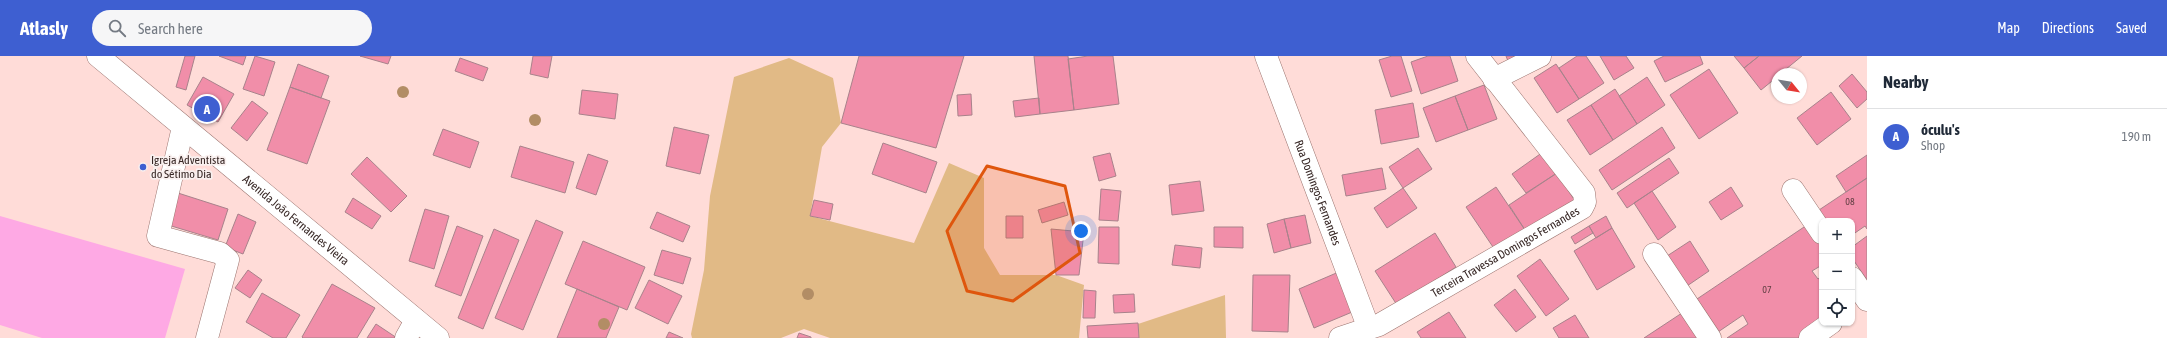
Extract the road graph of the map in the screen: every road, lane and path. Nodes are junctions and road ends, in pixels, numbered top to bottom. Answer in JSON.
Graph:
{"nodes":[{"id":1,"x":98,"y":56,"type":"edge"},
{"id":2,"x":1266,"y":56,"type":"edge"},
{"id":3,"x":1477,"y":56,"type":"edge"},
{"id":4,"x":1540,"y":56,"type":"edge"},
{"id":5,"x":1494,"y":79,"type":"junction"},
{"id":6,"x":183,"y":127,"type":"junction"},
{"id":7,"x":1793,"y":190,"type":"dead end"},
{"id":8,"x":1819,"y":229,"type":"edge"},
{"id":9,"x":1654,"y":254,"type":"dead end"},
{"id":10,"x":1855,"y":284,"type":"edge"},
{"id":11,"x":1863,"y":301,"type":"edge"},
{"id":12,"x":1827,"y":326,"type":"edge"},
{"id":13,"x":1372,"y":327,"type":"junction"},
{"id":14,"x":411,"y":329,"type":"edge"},
{"id":15,"x":207,"y":338,"type":"edge"},
{"id":16,"x":438,"y":338,"type":"edge"},
{"id":17,"x":1340,"y":338,"type":"edge"},
{"id":18,"x":1710,"y":338,"type":"edge"},
{"id":19,"x":1810,"y":338,"type":"edge"}],
"edges":[{"from":1,"to":6,"type":"street","name":"Avenida João Fernandes Vieira"},
{"from":2,"to":13,"type":"street","name":"Rua Domingos Fernandes"},
{"from":3,"to":5,"type":"street","name":"Terceira Travessa Domingos Fernandes"},
{"from":4,"to":5,"type":"street"},
{"from":5,"to":13,"type":"street","name":"Terceira Travessa Domingos Fernandes"},
{"from":6,"to":14,"type":"street","name":"Avenida João Fernandes Vieira"},
{"from":6,"to":15,"type":"street"},
{"from":7,"to":8,"type":"street"},
{"from":9,"to":18,"type":"street"},
{"from":10,"to":11,"type":"street"},
{"from":12,"to":19,"type":"street"},
{"from":13,"to":17,"type":"street","name":"Terceira Travessa Domingos Fernandes"},
{"from":14,"to":16,"type":"street","name":"Avenida João Fernandes Vieira"}]}
